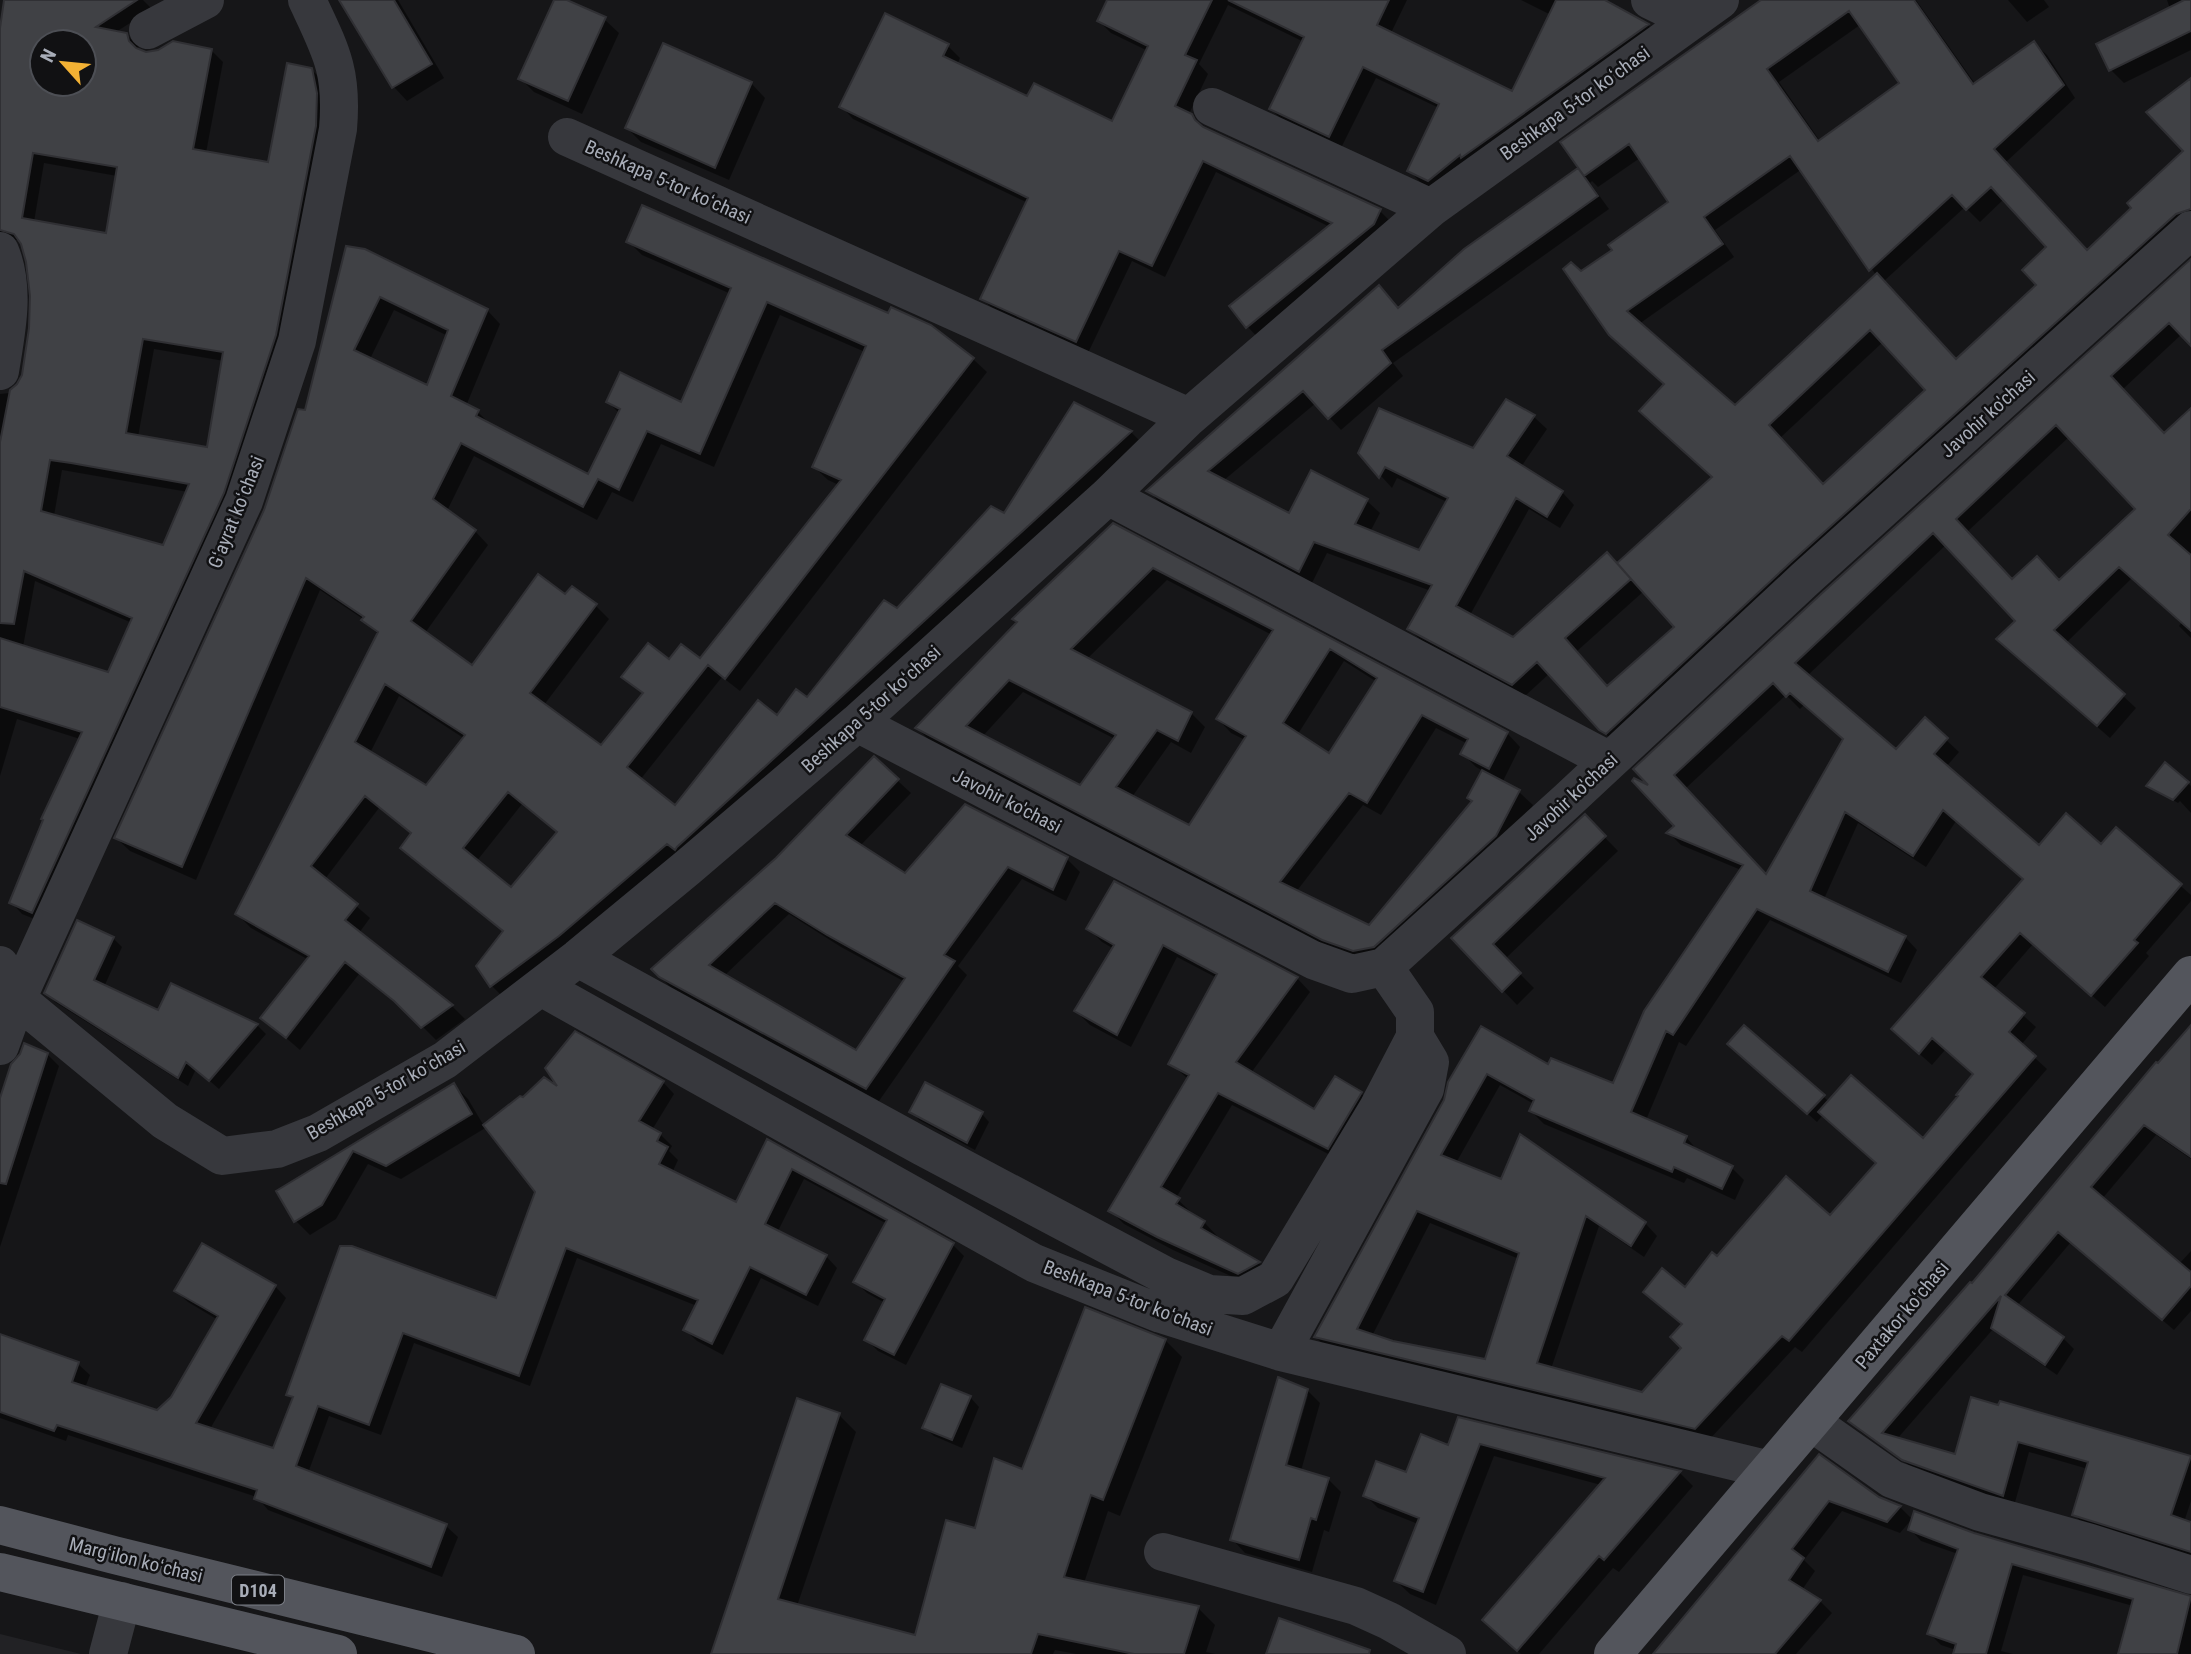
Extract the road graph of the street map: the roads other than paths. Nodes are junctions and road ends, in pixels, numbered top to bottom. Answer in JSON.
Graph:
{"nodes":[{"id":1,"x":205,"y":0,"type":"edge"},
{"id":2,"x":307,"y":0,"type":"edge"},
{"id":3,"x":1650,"y":0,"type":"edge"},
{"id":4,"x":1706,"y":10,"type":"edge"},
{"id":5,"x":148,"y":30,"type":"dead end"},
{"id":6,"x":1212,"y":107,"type":"dead end"},
{"id":7,"x":567,"y":137,"type":"dead end"},
{"id":8,"x":1431,"y":208,"type":"junction"},
{"id":9,"x":2191,"y":230,"type":"edge"},
{"id":10,"x":0,"y":251,"type":"edge"},
{"id":11,"x":0,"y":371,"type":"edge"},
{"id":12,"x":1189,"y":418,"type":"junction"},
{"id":13,"x":1108,"y":496,"type":"junction"},
{"id":14,"x":857,"y":723,"type":"junction"},
{"id":15,"x":1610,"y":761,"type":"junction"},
{"id":16,"x":578,"y":958,"type":"junction"},
{"id":17,"x":0,"y":965,"type":"edge"},
{"id":18,"x":1384,"y":967,"type":"junction"},
{"id":19,"x":541,"y":987,"type":"junction"},
{"id":20,"x":2184,"y":996,"type":"edge"},
{"id":21,"x":17,"y":999,"type":"junction"},
{"id":22,"x":1415,"y":1037,"type":"junction"},
{"id":23,"x":0,"y":1046,"type":"edge"},
{"id":24,"x":1281,"y":1352,"type":"junction"},
{"id":25,"x":1811,"y":1422,"type":"junction"},
{"id":26,"x":1770,"y":1470,"type":"junction"},
{"id":27,"x":0,"y":1525,"type":"edge"},
{"id":28,"x":1163,"y":1552,"type":"dead end"},
{"id":29,"x":0,"y":1572,"type":"edge"},
{"id":30,"x":2191,"y":1576,"type":"edge"},
{"id":31,"x":122,"y":1601,"type":"junction"},
{"id":32,"x":108,"y":1654,"type":"edge"},
{"id":33,"x":338,"y":1654,"type":"edge"},
{"id":34,"x":516,"y":1654,"type":"edge"},
{"id":35,"x":1447,"y":1654,"type":"edge"},
{"id":36,"x":1613,"y":1654,"type":"edge"}],
"edges":[{"from":1,"to":5,"type":"street"},
{"from":2,"to":21,"type":"street","name":"Gʻayrat koʻchasi"},
{"from":3,"to":4,"type":"street"},
{"from":4,"to":8,"type":"street","name":"Beshkapa 5-tor koʻchasi"},
{"from":6,"to":8,"type":"street"},
{"from":7,"to":12,"type":"street","name":"Beshkapa 5-tor koʻchasi"},
{"from":8,"to":12,"type":"street","name":"Beshkapa 5-tor koʻchasi"},
{"from":9,"to":15,"type":"street","name":"Javohir ko'chasi"},
{"from":10,"to":11,"type":"street"},
{"from":12,"to":13,"type":"street","name":"Beshkapa 5-tor koʻchasi"},
{"from":13,"to":14,"type":"street","name":"Beshkapa 5-tor koʻchasi"},
{"from":13,"to":15,"type":"street"},
{"from":14,"to":16,"type":"street","name":"Beshkapa 5-tor koʻchasi"},
{"from":14,"to":18,"type":"street","name":"Javohir ko'chasi"},
{"from":15,"to":18,"type":"street","name":"Javohir ko'chasi"},
{"from":16,"to":19,"type":"street","name":"Beshkapa 5-tor koʻchasi"},
{"from":16,"to":22,"type":"street"},
{"from":17,"to":21,"type":"street"},
{"from":18,"to":22,"type":"street"},
{"from":19,"to":21,"type":"street","name":"Beshkapa 5-tor koʻchasi"},
{"from":19,"to":24,"type":"street","name":"Beshkapa 5-tor koʻchasi"},
{"from":20,"to":25,"type":"main road","name":"Paxtakor koʻchasi"},
{"from":21,"to":23,"type":"street","name":"Gʻayrat koʻchasi"},
{"from":22,"to":24,"type":"street"},
{"from":24,"to":26,"type":"street","name":"Beshkapa 5-tor koʻchasi"},
{"from":25,"to":26,"type":"main road","name":"Paxtakor koʻchasi"},
{"from":25,"to":30,"type":"street"},
{"from":26,"to":36,"type":"main road","name":"Paxtakor koʻchasi"},
{"from":27,"to":34,"type":"main road","name":"Margʻilon koʻchasi","number":"D104"},
{"from":28,"to":35,"type":"street"},
{"from":29,"to":31,"type":"main road","number":"D104"},
{"from":31,"to":32,"type":"street"},
{"from":31,"to":33,"type":"main road","number":"D104"}]}
